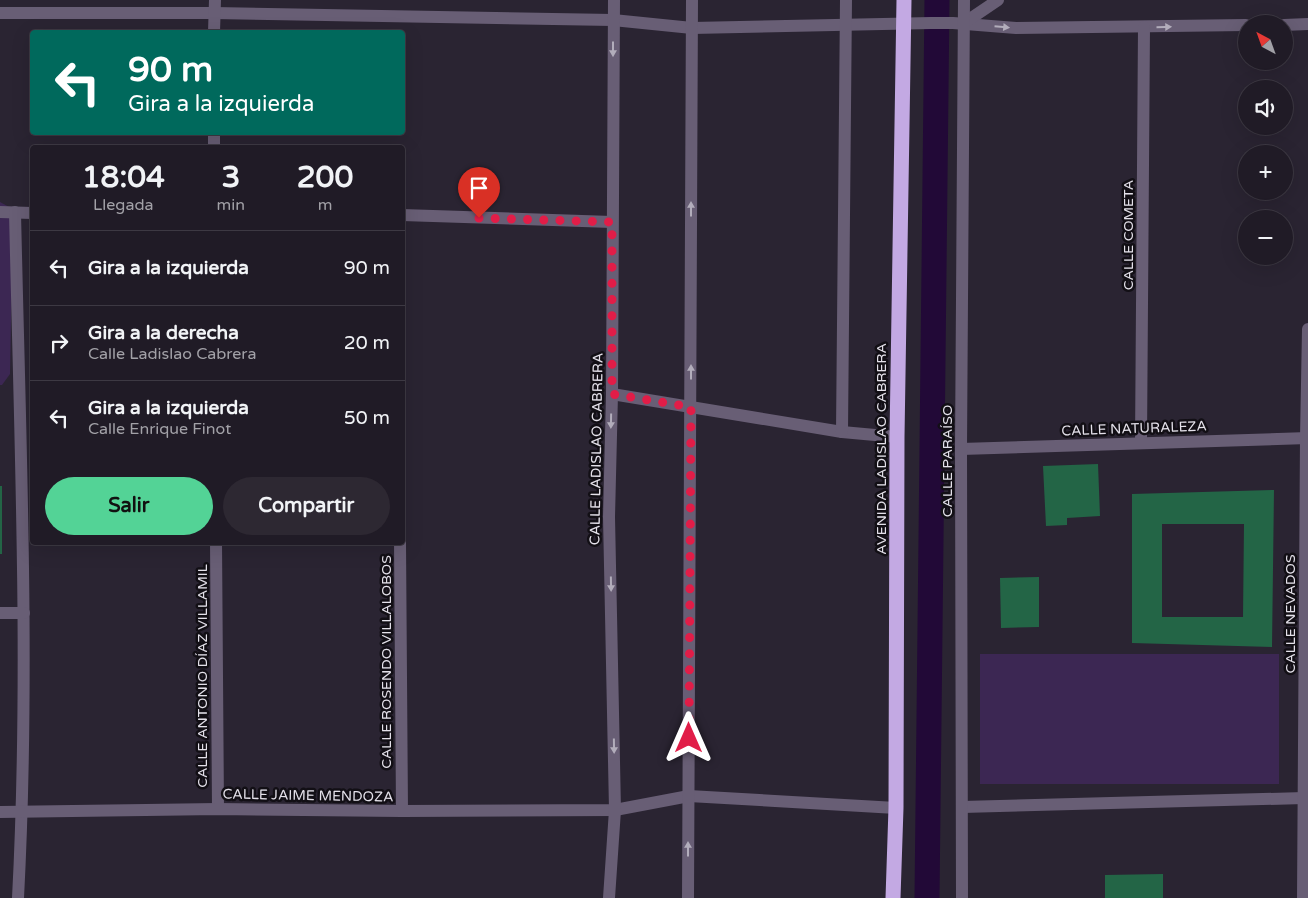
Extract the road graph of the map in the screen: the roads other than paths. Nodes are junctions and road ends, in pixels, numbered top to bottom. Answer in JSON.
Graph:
{"nodes":[{"id":1,"x":215,"y":0,"type":"edge"},
{"id":2,"x":614,"y":0,"type":"edge"},
{"id":3,"x":692,"y":0,"type":"edge"},
{"id":4,"x":846,"y":0,"type":"edge"},
{"id":5,"x":904,"y":0,"type":"edge"},
{"id":6,"x":964,"y":0,"type":"edge"},
{"id":7,"x":998,"y":0,"type":"edge"},
{"id":8,"x":0,"y":13,"type":"edge"},
{"id":9,"x":214,"y":13,"type":"junction"},
{"id":10,"x":613,"y":20,"type":"junction"},
{"id":11,"x":904,"y":23,"type":"junction"},
{"id":12,"x":959,"y":23,"type":"junction"},
{"id":13,"x":847,"y":24,"type":"junction"},
{"id":14,"x":1308,"y":24,"type":"edge"},
{"id":15,"x":1238,"y":25,"type":"edge"},
{"id":16,"x":1293,"y":25,"type":"edge"},
{"id":17,"x":1144,"y":27,"type":"junction"},
{"id":18,"x":692,"y":28,"type":"junction"},
{"id":19,"x":214,"y":30,"type":"edge"},
{"id":20,"x":0,"y":212,"type":"edge"},
{"id":21,"x":16,"y":212,"type":"junction"},
{"id":22,"x":30,"y":213,"type":"edge"},
{"id":23,"x":405,"y":215,"type":"edge"},
{"id":24,"x":612,"y":222,"type":"junction"},
{"id":25,"x":1308,"y":329,"type":"edge"},
{"id":26,"x":612,"y":394,"type":"junction"},
{"id":27,"x":691,"y":407,"type":"junction"},
{"id":28,"x":842,"y":432,"type":"junction"},
{"id":29,"x":897,"y":437,"type":"junction"},
{"id":30,"x":1307,"y":438,"type":"edge"},
{"id":31,"x":1141,"y":443,"type":"junction"},
{"id":32,"x":962,"y":449,"type":"junction"},
{"id":33,"x":216,"y":545,"type":"edge"},
{"id":34,"x":400,"y":545,"type":"edge"},
{"id":35,"x":0,"y":613,"type":"edge"},
{"id":36,"x":24,"y":613,"type":"junction"},
{"id":37,"x":689,"y":796,"type":"junction"},
{"id":38,"x":1304,"y":798,"type":"junction"},
{"id":39,"x":962,"y":807,"type":"junction"},
{"id":40,"x":896,"y":808,"type":"junction"},
{"id":41,"x":218,"y":809,"type":"junction"},
{"id":42,"x":615,"y":810,"type":"junction"},
{"id":43,"x":402,"y":811,"type":"junction"},
{"id":44,"x":0,"y":812,"type":"edge"},
{"id":45,"x":22,"y":812,"type":"junction"},
{"id":46,"x":18,"y":898,"type":"edge"},
{"id":47,"x":609,"y":898,"type":"edge"},
{"id":48,"x":688,"y":898,"type":"edge"},
{"id":49,"x":893,"y":898,"type":"edge"},
{"id":50,"x":962,"y":898,"type":"edge"},
{"id":51,"x":1303,"y":898,"type":"edge"}],
"edges":[{"from":1,"to":9,"type":"street"},
{"from":2,"to":10,"type":"street","name":"CALLE LADISLAO CABRERA"},
{"from":3,"to":18,"type":"street"},
{"from":4,"to":13,"type":"street"},
{"from":5,"to":11,"type":"highway","name":"AVENIDA LADISLAO CABRERA"},
{"from":6,"to":12,"type":"street"},
{"from":7,"to":12,"type":"street"},
{"from":8,"to":9,"type":"street"},
{"from":9,"to":10,"type":"street"},
{"from":9,"to":19,"type":"street"},
{"from":10,"to":18,"type":"street"},
{"from":10,"to":24,"type":"street","name":"CALLE LADISLAO CABRERA","one_way":true},
{"from":11,"to":12,"type":"street"},
{"from":11,"to":13,"type":"street"},
{"from":11,"to":29,"type":"highway","name":"AVENIDA LADISLAO CABRERA"},
{"from":12,"to":17,"type":"street","one_way":true},
{"from":12,"to":32,"type":"street","name":"CALLE PARAÍSO"},
{"from":13,"to":18,"type":"street"},
{"from":13,"to":28,"type":"street"},
{"from":14,"to":16,"type":"street"},
{"from":17,"to":15,"type":"street","one_way":true},
{"from":17,"to":31,"type":"street","name":"CALLE COMETA"},
{"from":27,"to":18,"type":"street","one_way":true},
{"from":20,"to":21,"type":"street"},
{"from":21,"to":22,"type":"street"},
{"from":21,"to":36,"type":"street"},
{"from":23,"to":24,"type":"street"},
{"from":24,"to":26,"type":"street","name":"CALLE LADISLAO CABRERA"},
{"from":25,"to":30,"type":"street","name":"CALLE NEVADOS"},
{"from":26,"to":27,"type":"street"},
{"from":26,"to":42,"type":"street","name":"CALLE LADISLAO CABRERA","one_way":true},
{"from":27,"to":28,"type":"street"},
{"from":27,"to":37,"type":"street"},
{"from":28,"to":29,"type":"street"},
{"from":29,"to":40,"type":"highway","name":"AVENIDA LADISLAO CABRERA"},
{"from":30,"to":31,"type":"street","name":"CALLE NATURALEZA"},
{"from":30,"to":38,"type":"street","name":"CALLE NEVADOS"},
{"from":31,"to":32,"type":"street","name":"CALLE NATURALEZA"},
{"from":32,"to":39,"type":"street","name":"CALLE PARAÍSO"},
{"from":33,"to":41,"type":"street","name":"CALLE ANTONIO DÍAZ VILLAMIL"},
{"from":34,"to":43,"type":"street","name":"CALLE ROSENDO VILLALOBOS"},
{"from":35,"to":36,"type":"street"},
{"from":36,"to":45,"type":"street"},
{"from":37,"to":40,"type":"street","name":"CALLE JAIME MENDOZA"},
{"from":37,"to":42,"type":"street","name":"CALLE JAIME MENDOZA"},
{"from":48,"to":37,"type":"street","one_way":true},
{"from":38,"to":39,"type":"street"},
{"from":38,"to":51,"type":"street","name":"CALLE NEVADOS"},
{"from":39,"to":50,"type":"street","name":"CALLE PARAÍSO"},
{"from":40,"to":49,"type":"highway","name":"AVENIDA LADISLAO CABRERA"},
{"from":41,"to":43,"type":"street","name":"CALLE JAIME MENDOZA"},
{"from":41,"to":45,"type":"street","name":"CALLE JAIME MENDOZA"},
{"from":42,"to":43,"type":"street","name":"CALLE JAIME MENDOZA"},
{"from":42,"to":47,"type":"street","name":"CALLE LADISLAO CABRERA"},
{"from":44,"to":45,"type":"street","name":"CALLE JAIME MENDOZA"},
{"from":45,"to":46,"type":"street"}]}
